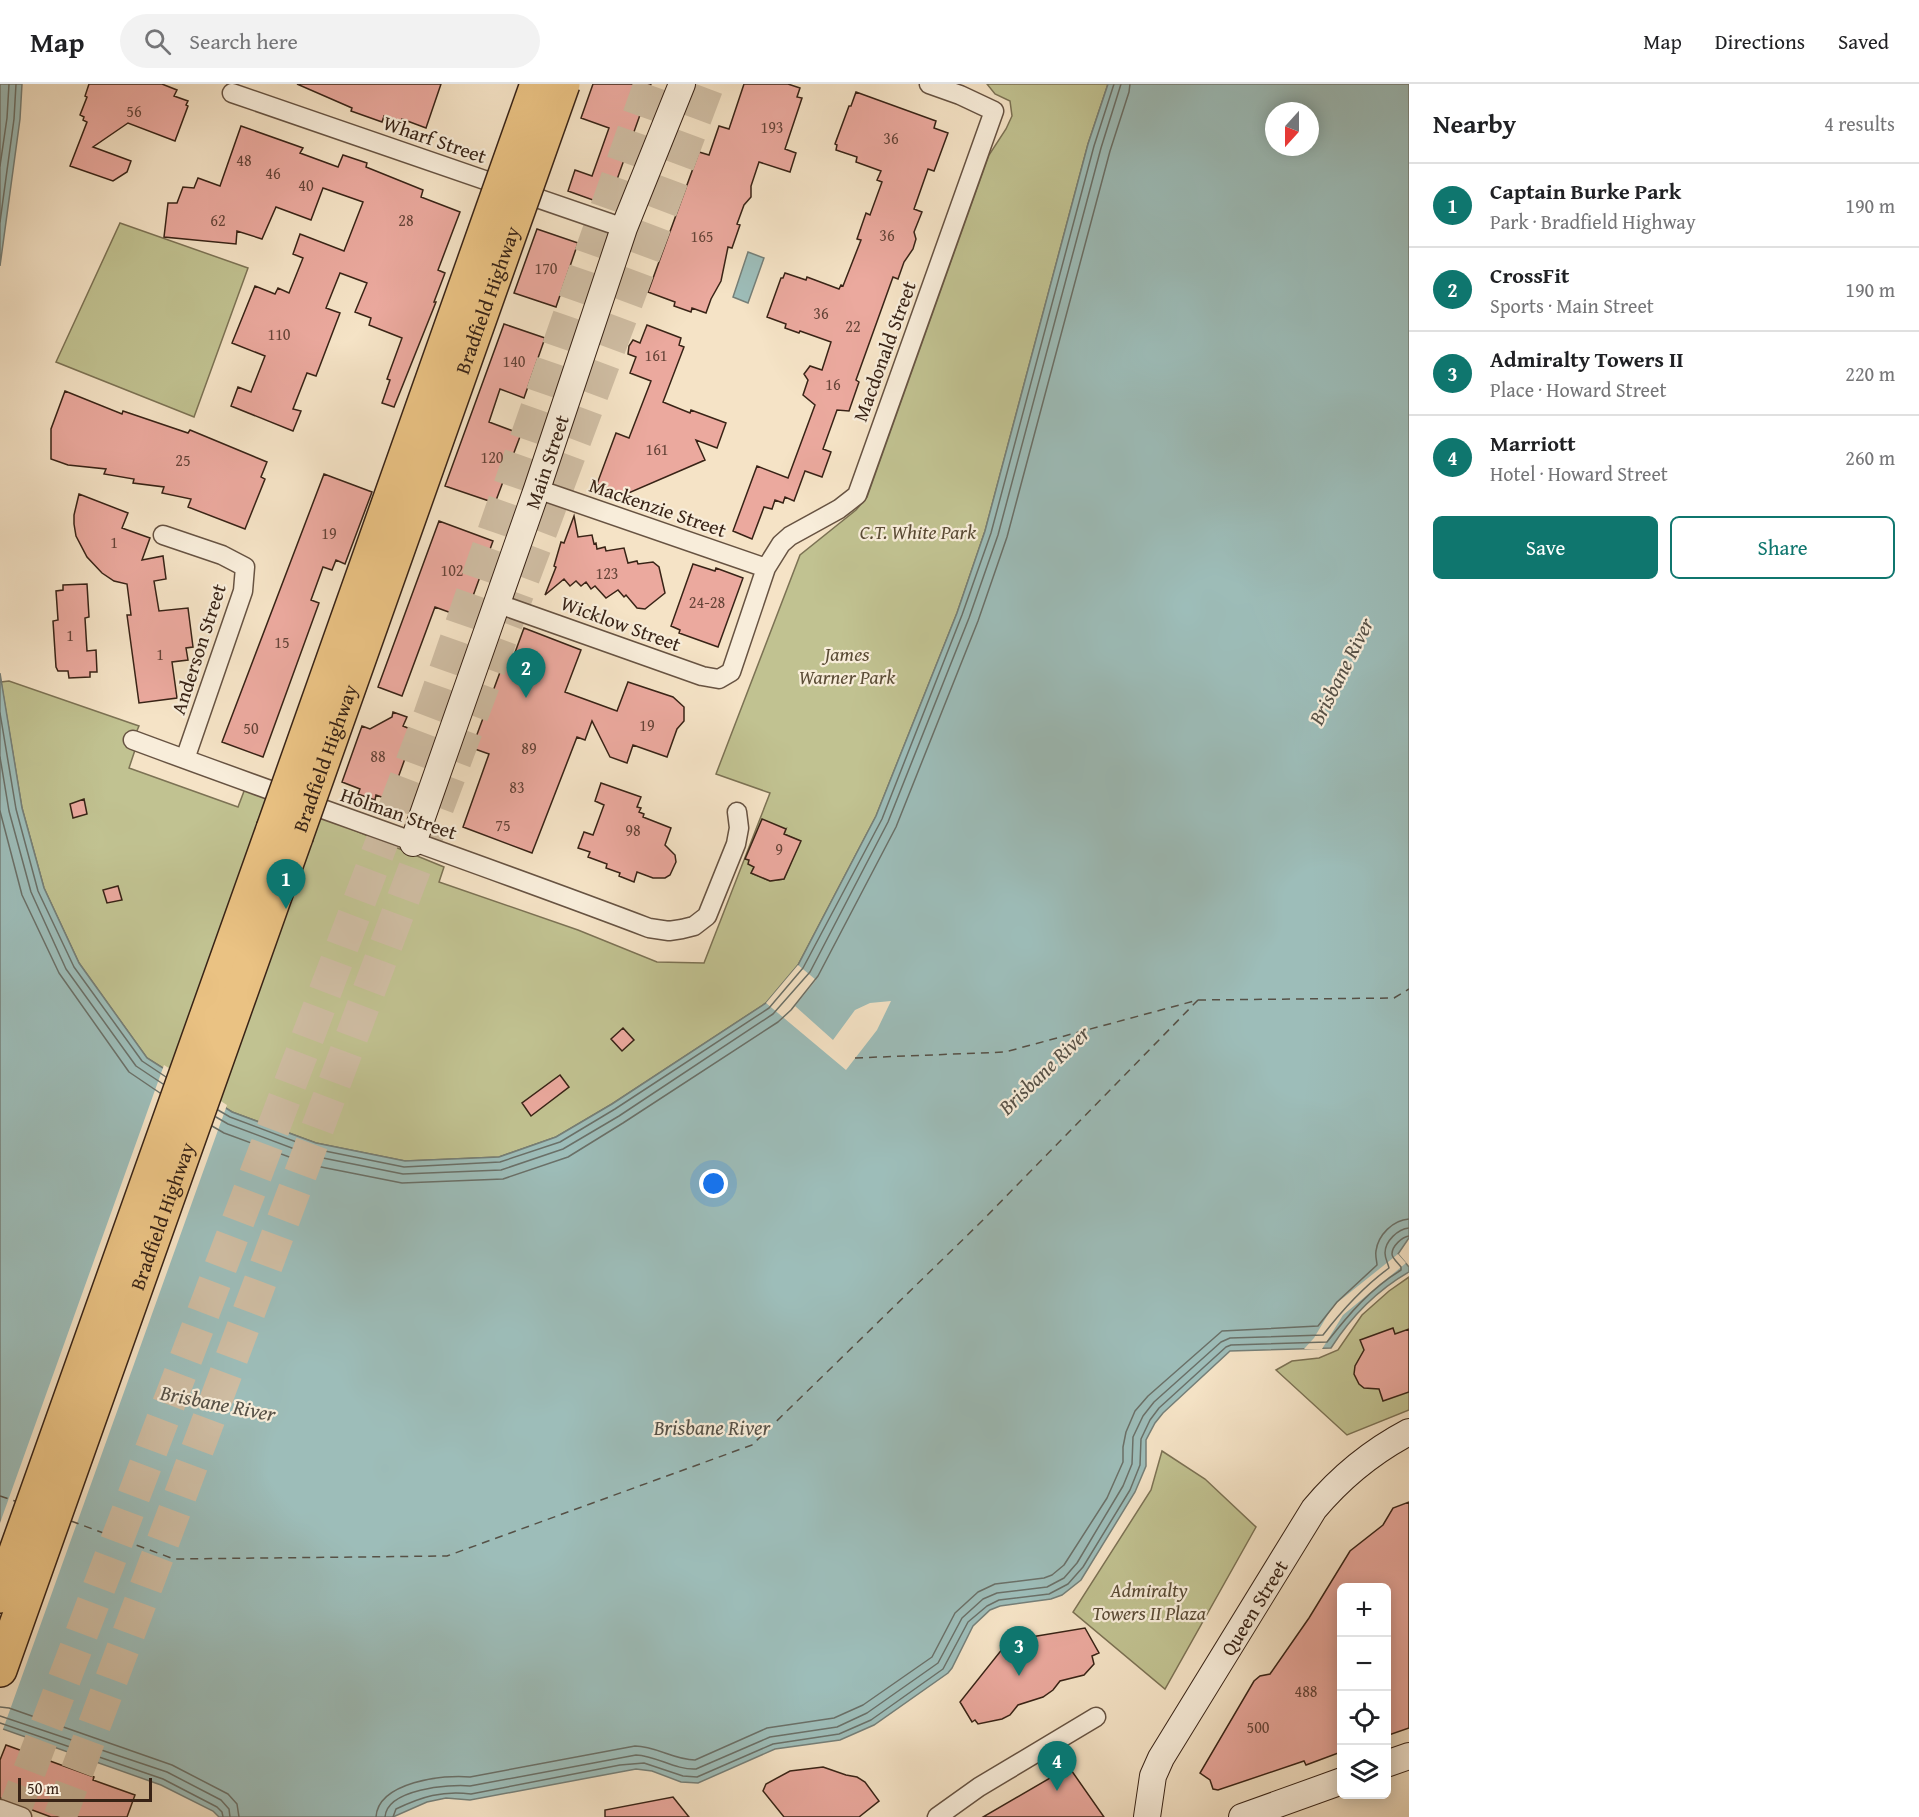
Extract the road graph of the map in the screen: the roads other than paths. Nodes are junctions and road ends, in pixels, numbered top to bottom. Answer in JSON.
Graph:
{"nodes":[{"id":1,"x":537,"y":84,"type":"edge"},
{"id":2,"x":562,"y":84,"type":"edge"},
{"id":3,"x":682,"y":84,"type":"edge"},
{"id":4,"x":928,"y":84,"type":"edge"},
{"id":5,"x":962,"y":90,"type":"edge"},
{"id":6,"x":232,"y":93,"type":"dead end"},
{"id":7,"x":624,"y":228,"type":"junction"},
{"id":8,"x":537,"y":489,"type":"junction"},
{"id":9,"x":164,"y":535,"type":"dead end"},
{"id":10,"x":766,"y":568,"type":"junction"},
{"id":11,"x":496,"y":603,"type":"junction"},
{"id":12,"x":731,"y":672,"type":"joint"},
{"id":13,"x":133,"y":740,"type":"dead end"},
{"id":14,"x":185,"y":759,"type":"junction"},
{"id":15,"x":737,"y":812,"type":"dead end"},
{"id":16,"x":413,"y":843,"type":"junction"},
{"id":17,"x":1409,"y":1432,"type":"edge"},
{"id":18,"x":0,"y":1596,"type":"edge"},
{"id":19,"x":0,"y":1670,"type":"edge"},
{"id":20,"x":1096,"y":1717,"type":"dead end"},
{"id":21,"x":1409,"y":1756,"type":"edge"},
{"id":22,"x":1391,"y":1762,"type":"edge"},
{"id":23,"x":1337,"y":1782,"type":"edge"},
{"id":24,"x":0,"y":1809,"type":"edge"},
{"id":25,"x":22,"y":1817,"type":"edge"},
{"id":26,"x":937,"y":1817,"type":"edge"},
{"id":27,"x":1147,"y":1817,"type":"edge"},
{"id":28,"x":1242,"y":1817,"type":"edge"}],
"edges":[{"from":1,"to":18,"type":"highway","name":"Bradfield Highway","bridge":true},
{"from":2,"to":19,"type":"highway","name":"Bradfield Highway","bridge":true},
{"from":3,"to":7,"type":"street","name":"Main Street"},
{"from":4,"to":5,"type":"street"},
{"from":5,"to":10,"type":"street","name":"Macdonald Street"},
{"from":6,"to":7,"type":"street","name":"Wharf Street"},
{"from":7,"to":8,"type":"street","name":"Main Street"},
{"from":8,"to":10,"type":"street","name":"Mackenzie Street"},
{"from":8,"to":11,"type":"street","name":"Main Street"},
{"from":9,"to":14,"type":"street","name":"Anderson Street"},
{"from":10,"to":12,"type":"street","name":"Macdonald Street"},
{"from":11,"to":12,"type":"street","name":"Wicklow Street"},
{"from":11,"to":16,"type":"street","name":"Main Street"},
{"from":13,"to":14,"type":"street","name":"Holman Street"},
{"from":14,"to":16,"type":"street","name":"Holman Street"},
{"from":15,"to":16,"type":"street","name":"Holman Street"},
{"from":17,"to":27,"type":"street","name":"Queen Street"},
{"from":20,"to":26,"type":"street"},
{"from":21,"to":22,"type":"street"},
{"from":23,"to":28,"type":"street"},
{"from":24,"to":25,"type":"street"}]}
